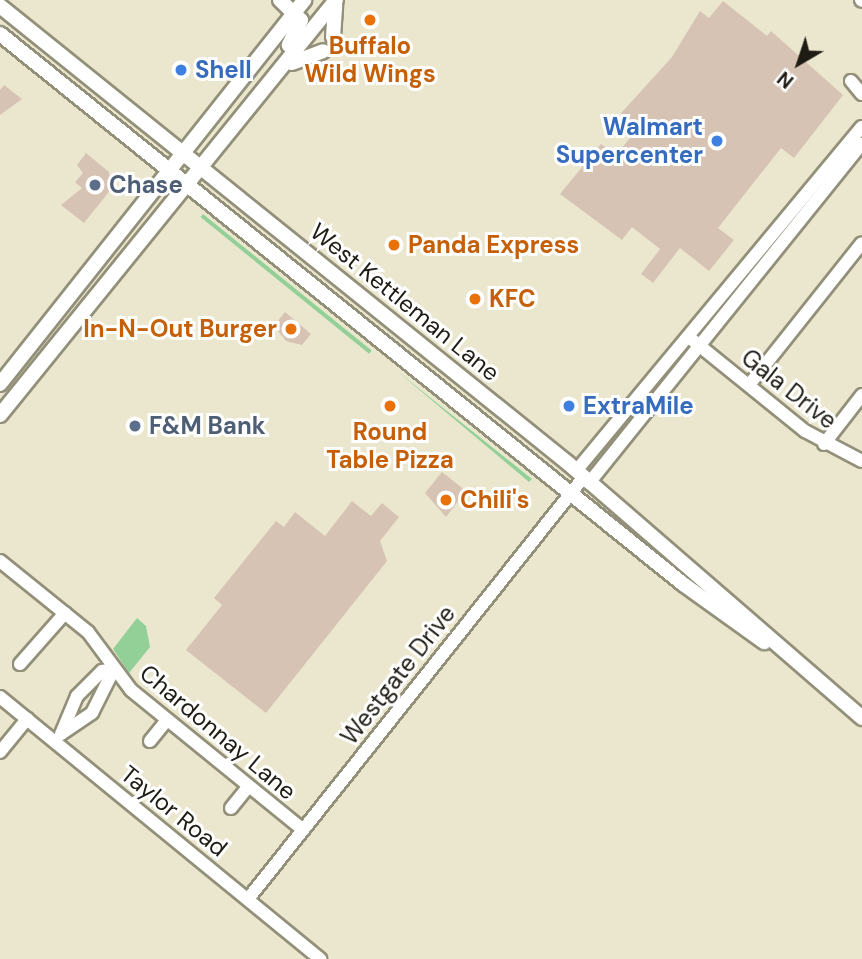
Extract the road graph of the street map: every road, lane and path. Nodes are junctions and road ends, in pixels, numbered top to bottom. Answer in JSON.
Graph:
{"nodes":[{"id":1,"x":280,"y":0,"type":"edge"},
{"id":2,"x":304,"y":0,"type":"edge"},
{"id":3,"x":337,"y":0,"type":"edge"},
{"id":4,"x":0,"y":6,"type":"edge"},
{"id":5,"x":295,"y":12,"type":"junction"},
{"id":6,"x":0,"y":34,"type":"edge"},
{"id":7,"x":333,"y":37,"type":"dead end"},
{"id":8,"x":323,"y":51,"type":"dead end"},
{"id":9,"x":273,"y":81,"type":"junction"},
{"id":10,"x":862,"y":127,"type":"edge"},
{"id":11,"x":862,"y":144,"type":"edge"},
{"id":12,"x":186,"y":154,"type":"junction"},
{"id":13,"x":204,"y":169,"type":"junction"},
{"id":14,"x":171,"y":172,"type":"junction"},
{"id":15,"x":190,"y":187,"type":"junction"},
{"id":16,"x":861,"y":245,"type":"edge"},
{"id":17,"x":691,"y":339,"type":"junction"},
{"id":18,"x":0,"y":384,"type":"edge"},
{"id":19,"x":749,"y":385,"type":"junction"},
{"id":20,"x":862,"y":394,"type":"edge"},
{"id":21,"x":0,"y":415,"type":"edge"},
{"id":22,"x":824,"y":444,"type":"junction"},
{"id":23,"x":862,"y":461,"type":"edge"},
{"id":24,"x":582,"y":477,"type":"junction"},
{"id":25,"x":570,"y":494,"type":"junction"},
{"id":26,"x":0,"y":561,"type":"edge"},
{"id":27,"x":65,"y":613,"type":"junction"},
{"id":28,"x":771,"y":646,"type":"junction"},
{"id":29,"x":20,"y":664,"type":"dead end"},
{"id":30,"x":114,"y":669,"type":"junction"},
{"id":31,"x":87,"y":690,"type":"junction"},
{"id":32,"x":0,"y":697,"type":"edge"},
{"id":33,"x":99,"y":700,"type":"junction"},
{"id":34,"x":862,"y":718,"type":"edge"},
{"id":35,"x":27,"y":719,"type":"junction"},
{"id":36,"x":167,"y":720,"type":"junction"},
{"id":37,"x":58,"y":738,"type":"junction"},
{"id":38,"x":150,"y":741,"type":"dead end"},
{"id":39,"x":0,"y":752,"type":"edge"},
{"id":40,"x":249,"y":786,"type":"junction"},
{"id":41,"x":231,"y":808,"type":"dead end"},
{"id":42,"x":303,"y":830,"type":"junction"},
{"id":43,"x":248,"y":899,"type":"junction"},
{"id":44,"x":320,"y":959,"type":"edge"}],
"edges":[{"from":1,"to":5,"type":"main road"},
{"from":2,"to":5,"type":"main road"},
{"from":3,"to":7,"type":"main road"},
{"from":3,"to":9,"type":"main road"},
{"from":4,"to":12,"type":"main road","name":"West Kettleman Lane"},
{"from":5,"to":9,"type":"main road"},
{"from":5,"to":12,"type":"main road"},
{"from":6,"to":14,"type":"main road","name":"West Kettleman Lane"},
{"from":8,"to":9,"type":"main road"},
{"from":9,"to":13,"type":"main road"},
{"from":10,"to":17,"type":"street"},
{"from":11,"to":17,"type":"street"},
{"from":12,"to":13,"type":"main road","name":"West Kettleman Lane"},
{"from":12,"to":14,"type":"main road"},
{"from":13,"to":15,"type":"main road"},
{"from":13,"to":24,"type":"main road","name":"West Kettleman Lane"},
{"from":14,"to":15,"type":"main road","name":"West Kettleman Lane"},
{"from":14,"to":18,"type":"main road"},
{"from":15,"to":21,"type":"main road"},
{"from":15,"to":25,"type":"main road","name":"West Kettleman Lane"},
{"from":16,"to":19,"type":"street"},
{"from":17,"to":19,"type":"street","name":"Gala Drive"},
{"from":17,"to":24,"type":"street","name":"Westgate Drive"},
{"from":19,"to":22,"type":"street","name":"Gala Drive"},
{"from":20,"to":22,"type":"street"},
{"from":22,"to":23,"type":"street","name":"Gala Drive"},
{"from":24,"to":25,"type":"street","name":"Westgate Drive"},
{"from":24,"to":28,"type":"main road","name":"West Kettleman Lane"},
{"from":25,"to":28,"type":"main road","name":"West Kettleman Lane"},
{"from":25,"to":42,"type":"street","name":"Westgate Drive"},
{"from":26,"to":27,"type":"street","name":"Chardonnay Lane"},
{"from":27,"to":29,"type":"street"},
{"from":27,"to":30,"type":"street","name":"Chardonnay Lane"},
{"from":28,"to":34,"type":"main road","name":"West Kettleman Lane"},
{"from":30,"to":31,"type":"street"},
{"from":30,"to":33,"type":"street"},
{"from":30,"to":36,"type":"street","name":"Chardonnay Lane"},
{"from":31,"to":33,"type":"street"},
{"from":31,"to":37,"type":"street"},
{"from":32,"to":35,"type":"street","name":"Taylor Road"},
{"from":33,"to":37,"type":"street"},
{"from":35,"to":37,"type":"street","name":"Taylor Road"},
{"from":35,"to":39,"type":"street"},
{"from":36,"to":38,"type":"street"},
{"from":36,"to":40,"type":"street","name":"Chardonnay Lane"},
{"from":37,"to":43,"type":"street","name":"Taylor Road"},
{"from":40,"to":41,"type":"street"},
{"from":40,"to":42,"type":"street","name":"Chardonnay Lane"},
{"from":42,"to":43,"type":"street","name":"Westgate Drive"},
{"from":43,"to":44,"type":"street","name":"Taylor Road"}]}
